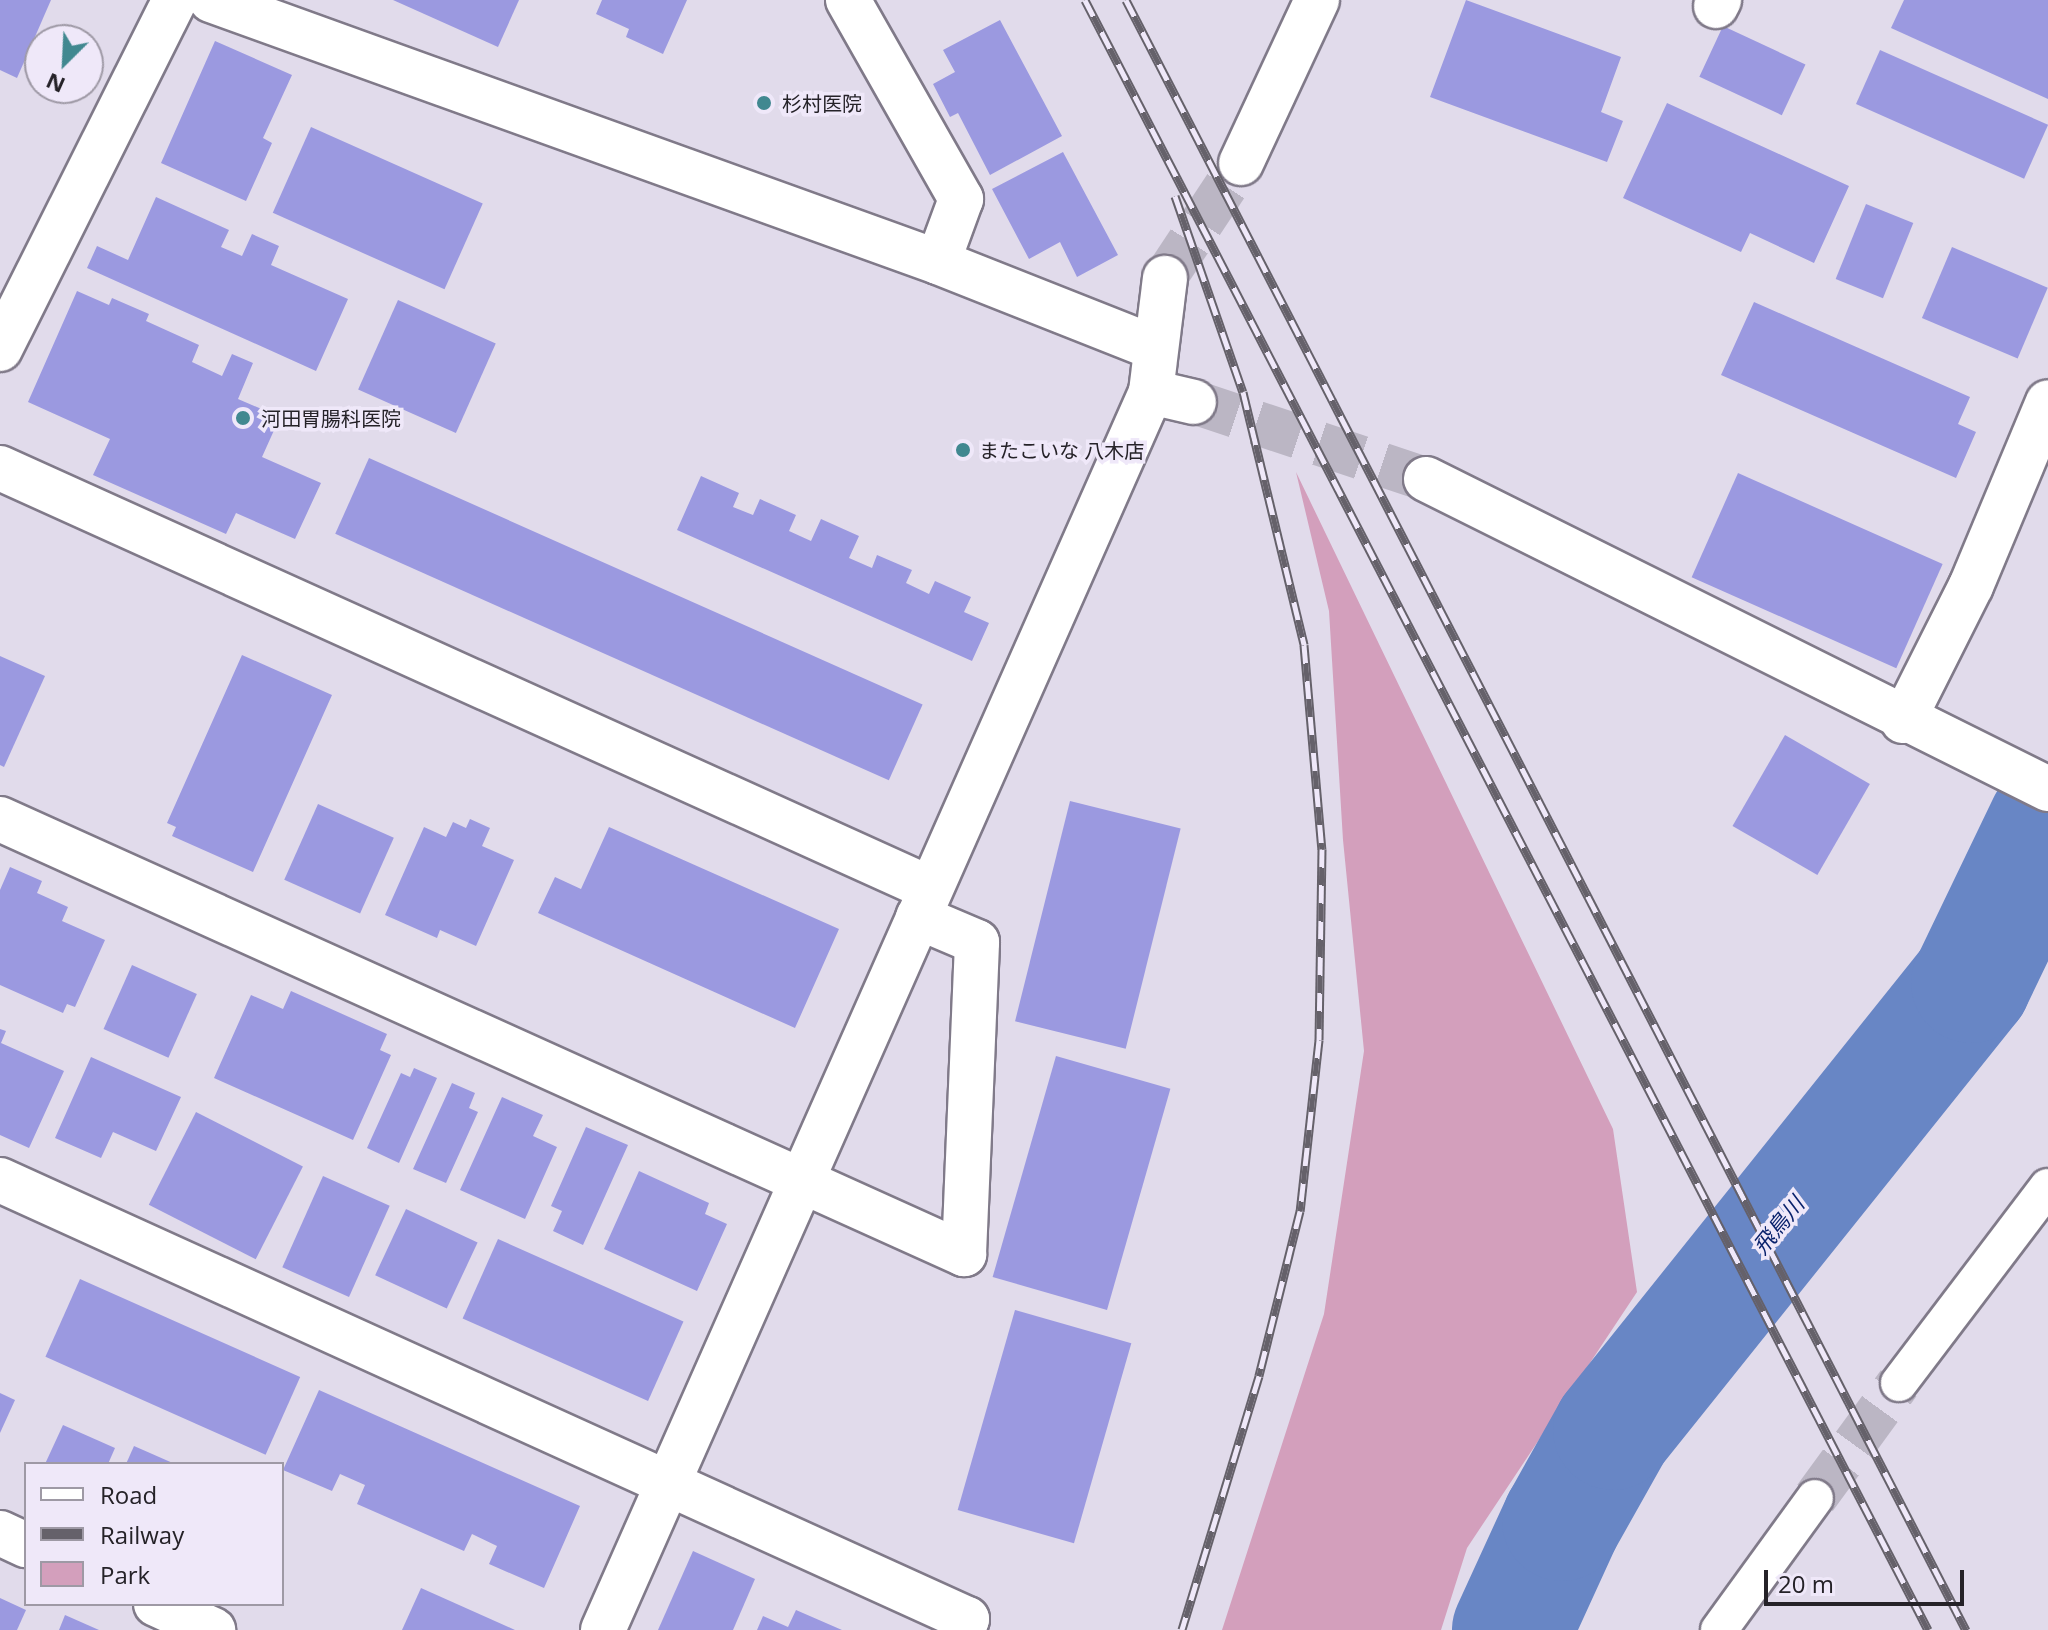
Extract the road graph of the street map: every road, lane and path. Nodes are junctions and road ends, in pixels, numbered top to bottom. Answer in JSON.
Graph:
{"nodes":[{"id":1,"x":175,"y":0,"type":"edge"},
{"id":2,"x":211,"y":0,"type":"edge"},
{"id":3,"x":848,"y":0,"type":"edge"},
{"id":4,"x":1317,"y":0,"type":"edge"},
{"id":5,"x":1241,"y":163,"type":"tunnel mouth"},
{"id":6,"x":938,"y":262,"type":"junction"},
{"id":7,"x":1165,"y":278,"type":"tunnel mouth"},
{"id":8,"x":1153,"y":347,"type":"junction"},
{"id":9,"x":0,"y":349,"type":"edge"},
{"id":10,"x":1151,"y":392,"type":"junction"},
{"id":11,"x":1194,"y":402,"type":"tunnel mouth"},
{"id":12,"x":2048,"y":402,"type":"edge"},
{"id":13,"x":0,"y":468,"type":"edge"},
{"id":14,"x":1426,"y":479,"type":"tunnel mouth"},
{"id":15,"x":1918,"y":728,"type":"junction"},
{"id":16,"x":2048,"y":789,"type":"edge"},
{"id":17,"x":0,"y":819,"type":"edge"},
{"id":18,"x":923,"y":903,"type":"junction"},
{"id":19,"x":0,"y":1180,"type":"edge"},
{"id":20,"x":800,"y":1180,"type":"junction"},
{"id":21,"x":2048,"y":1187,"type":"edge"},
{"id":22,"x":1899,"y":1383,"type":"tunnel mouth"},
{"id":23,"x":670,"y":1482,"type":"junction"},
{"id":24,"x":1815,"y":1498,"type":"tunnel mouth"},
{"id":25,"x":0,"y":1533,"type":"edge"},
{"id":26,"x":24,"y":1544,"type":"edge"},
{"id":27,"x":160,"y":1606,"type":"edge"},
{"id":28,"x":213,"y":1630,"type":"edge"},
{"id":29,"x":603,"y":1630,"type":"edge"},
{"id":30,"x":963,"y":1630,"type":"edge"},
{"id":31,"x":1719,"y":1630,"type":"edge"}],
"edges":[{"from":1,"to":9,"type":"street"},
{"from":2,"to":6,"type":"street"},
{"from":3,"to":6,"type":"street"},
{"from":4,"to":5,"type":"street"},
{"from":6,"to":8,"type":"street"},
{"from":7,"to":8,"type":"street"},
{"from":8,"to":10,"type":"street"},
{"from":10,"to":11,"type":"street"},
{"from":10,"to":18,"type":"street"},
{"from":12,"to":15,"type":"street"},
{"from":13,"to":18,"type":"street"},
{"from":14,"to":15,"type":"street"},
{"from":15,"to":16,"type":"street"},
{"from":17,"to":20,"type":"street"},
{"from":18,"to":20,"type":"street"},
{"from":18,"to":20,"type":"street"},
{"from":19,"to":23,"type":"street"},
{"from":20,"to":23,"type":"street"},
{"from":21,"to":22,"type":"lane"},
{"from":23,"to":29,"type":"street"},
{"from":23,"to":30,"type":"street"},
{"from":24,"to":31,"type":"lane"},
{"from":25,"to":26,"type":"street"},
{"from":27,"to":28,"type":"street"}]}
